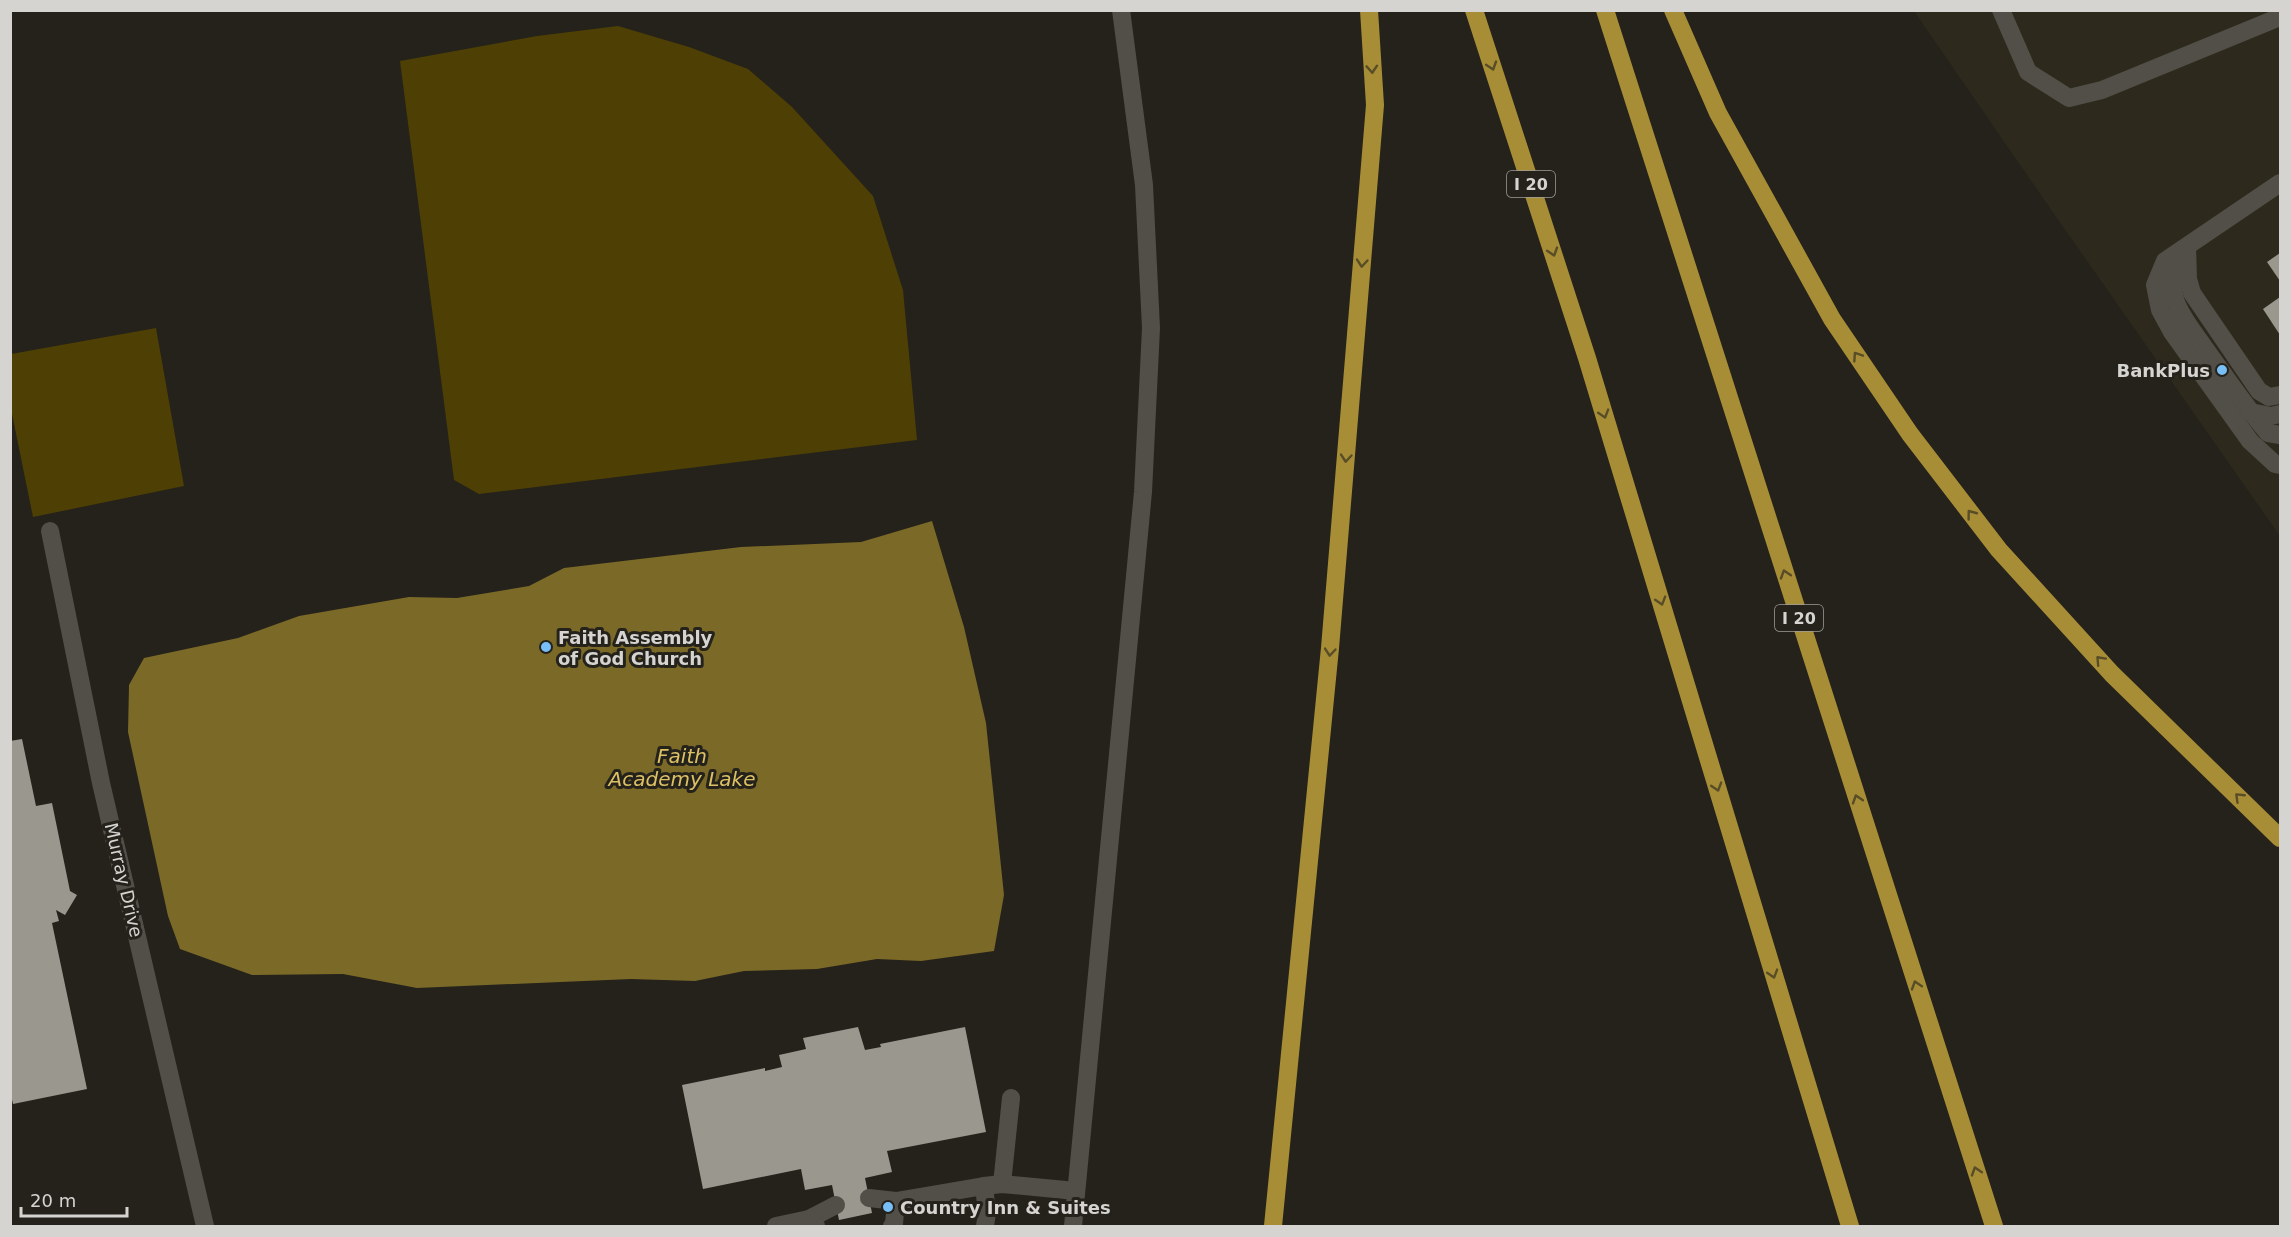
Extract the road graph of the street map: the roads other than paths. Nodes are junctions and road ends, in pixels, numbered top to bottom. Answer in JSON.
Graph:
{"nodes":[{"id":1,"x":1120,"y":10,"type":"edge"},
{"id":2,"x":1369,"y":10,"type":"edge"},
{"id":3,"x":1474,"y":10,"type":"edge"},
{"id":4,"x":1605,"y":10,"type":"edge"},
{"id":5,"x":1674,"y":10,"type":"edge"},
{"id":6,"x":2008,"y":12,"type":"edge"},
{"id":7,"x":2280,"y":17,"type":"edge"},
{"id":8,"x":2280,"y":183,"type":"edge"},
{"id":9,"x":2187,"y":246,"type":"junction"},
{"id":10,"x":2280,"y":395,"type":"edge"},
{"id":11,"x":2250,"y":412,"type":"junction"},
{"id":12,"x":2280,"y":414,"type":"edge"},
{"id":13,"x":2280,"y":435,"type":"edge"},
{"id":14,"x":2250,"y":441,"type":"junction"},
{"id":15,"x":2280,"y":454,"type":"edge"},
{"id":16,"x":2280,"y":460,"type":"edge"},
{"id":17,"x":2280,"y":465,"type":"edge"},
{"id":18,"x":50,"y":531,"type":"dead end"},
{"id":19,"x":2280,"y":838,"type":"edge"},
{"id":20,"x":1011,"y":1098,"type":"dead end"},
{"id":21,"x":993,"y":1185,"type":"junction"},
{"id":22,"x":1076,"y":1191,"type":"junction"},
{"id":23,"x":869,"y":1198,"type":"dead end"},
{"id":24,"x":896,"y":1201,"type":"junction"},
{"id":25,"x":836,"y":1205,"type":"dead end"},
{"id":26,"x":813,"y":1223,"type":"edge"},
{"id":27,"x":205,"y":1227,"type":"edge"},
{"id":28,"x":776,"y":1227,"type":"edge"},
{"id":29,"x":892,"y":1227,"type":"edge"},
{"id":30,"x":985,"y":1227,"type":"edge"},
{"id":31,"x":1073,"y":1227,"type":"edge"},
{"id":32,"x":1273,"y":1227,"type":"edge"},
{"id":33,"x":1850,"y":1227,"type":"edge"},
{"id":34,"x":1994,"y":1227,"type":"edge"}],
"edges":[{"from":1,"to":22,"type":"street"},
{"from":2,"to":32,"type":"highway","one_way":true},
{"from":3,"to":33,"type":"highway","number":"I 20","one_way":true},
{"from":34,"to":4,"type":"highway","number":"I 20","one_way":true},
{"from":19,"to":5,"type":"highway","one_way":true},
{"from":6,"to":7,"type":"street"},
{"from":8,"to":9,"type":"street"},
{"from":9,"to":10,"type":"street"},
{"from":9,"to":11,"type":"street"},
{"from":9,"to":14,"type":"street"},
{"from":11,"to":12,"type":"street"},
{"from":11,"to":13,"type":"street"},
{"from":14,"to":15,"type":"street"},
{"from":14,"to":16,"type":"street"},
{"from":14,"to":17,"type":"street"},
{"from":18,"to":27,"type":"street","name":"Murray Drive"},
{"from":20,"to":21,"type":"street"},
{"from":21,"to":22,"type":"street"},
{"from":21,"to":24,"type":"street"},
{"from":21,"to":30,"type":"street"},
{"from":22,"to":31,"type":"street"},
{"from":23,"to":24,"type":"street"},
{"from":24,"to":29,"type":"street"},
{"from":25,"to":26,"type":"street"},
{"from":26,"to":28,"type":"street"}]}
